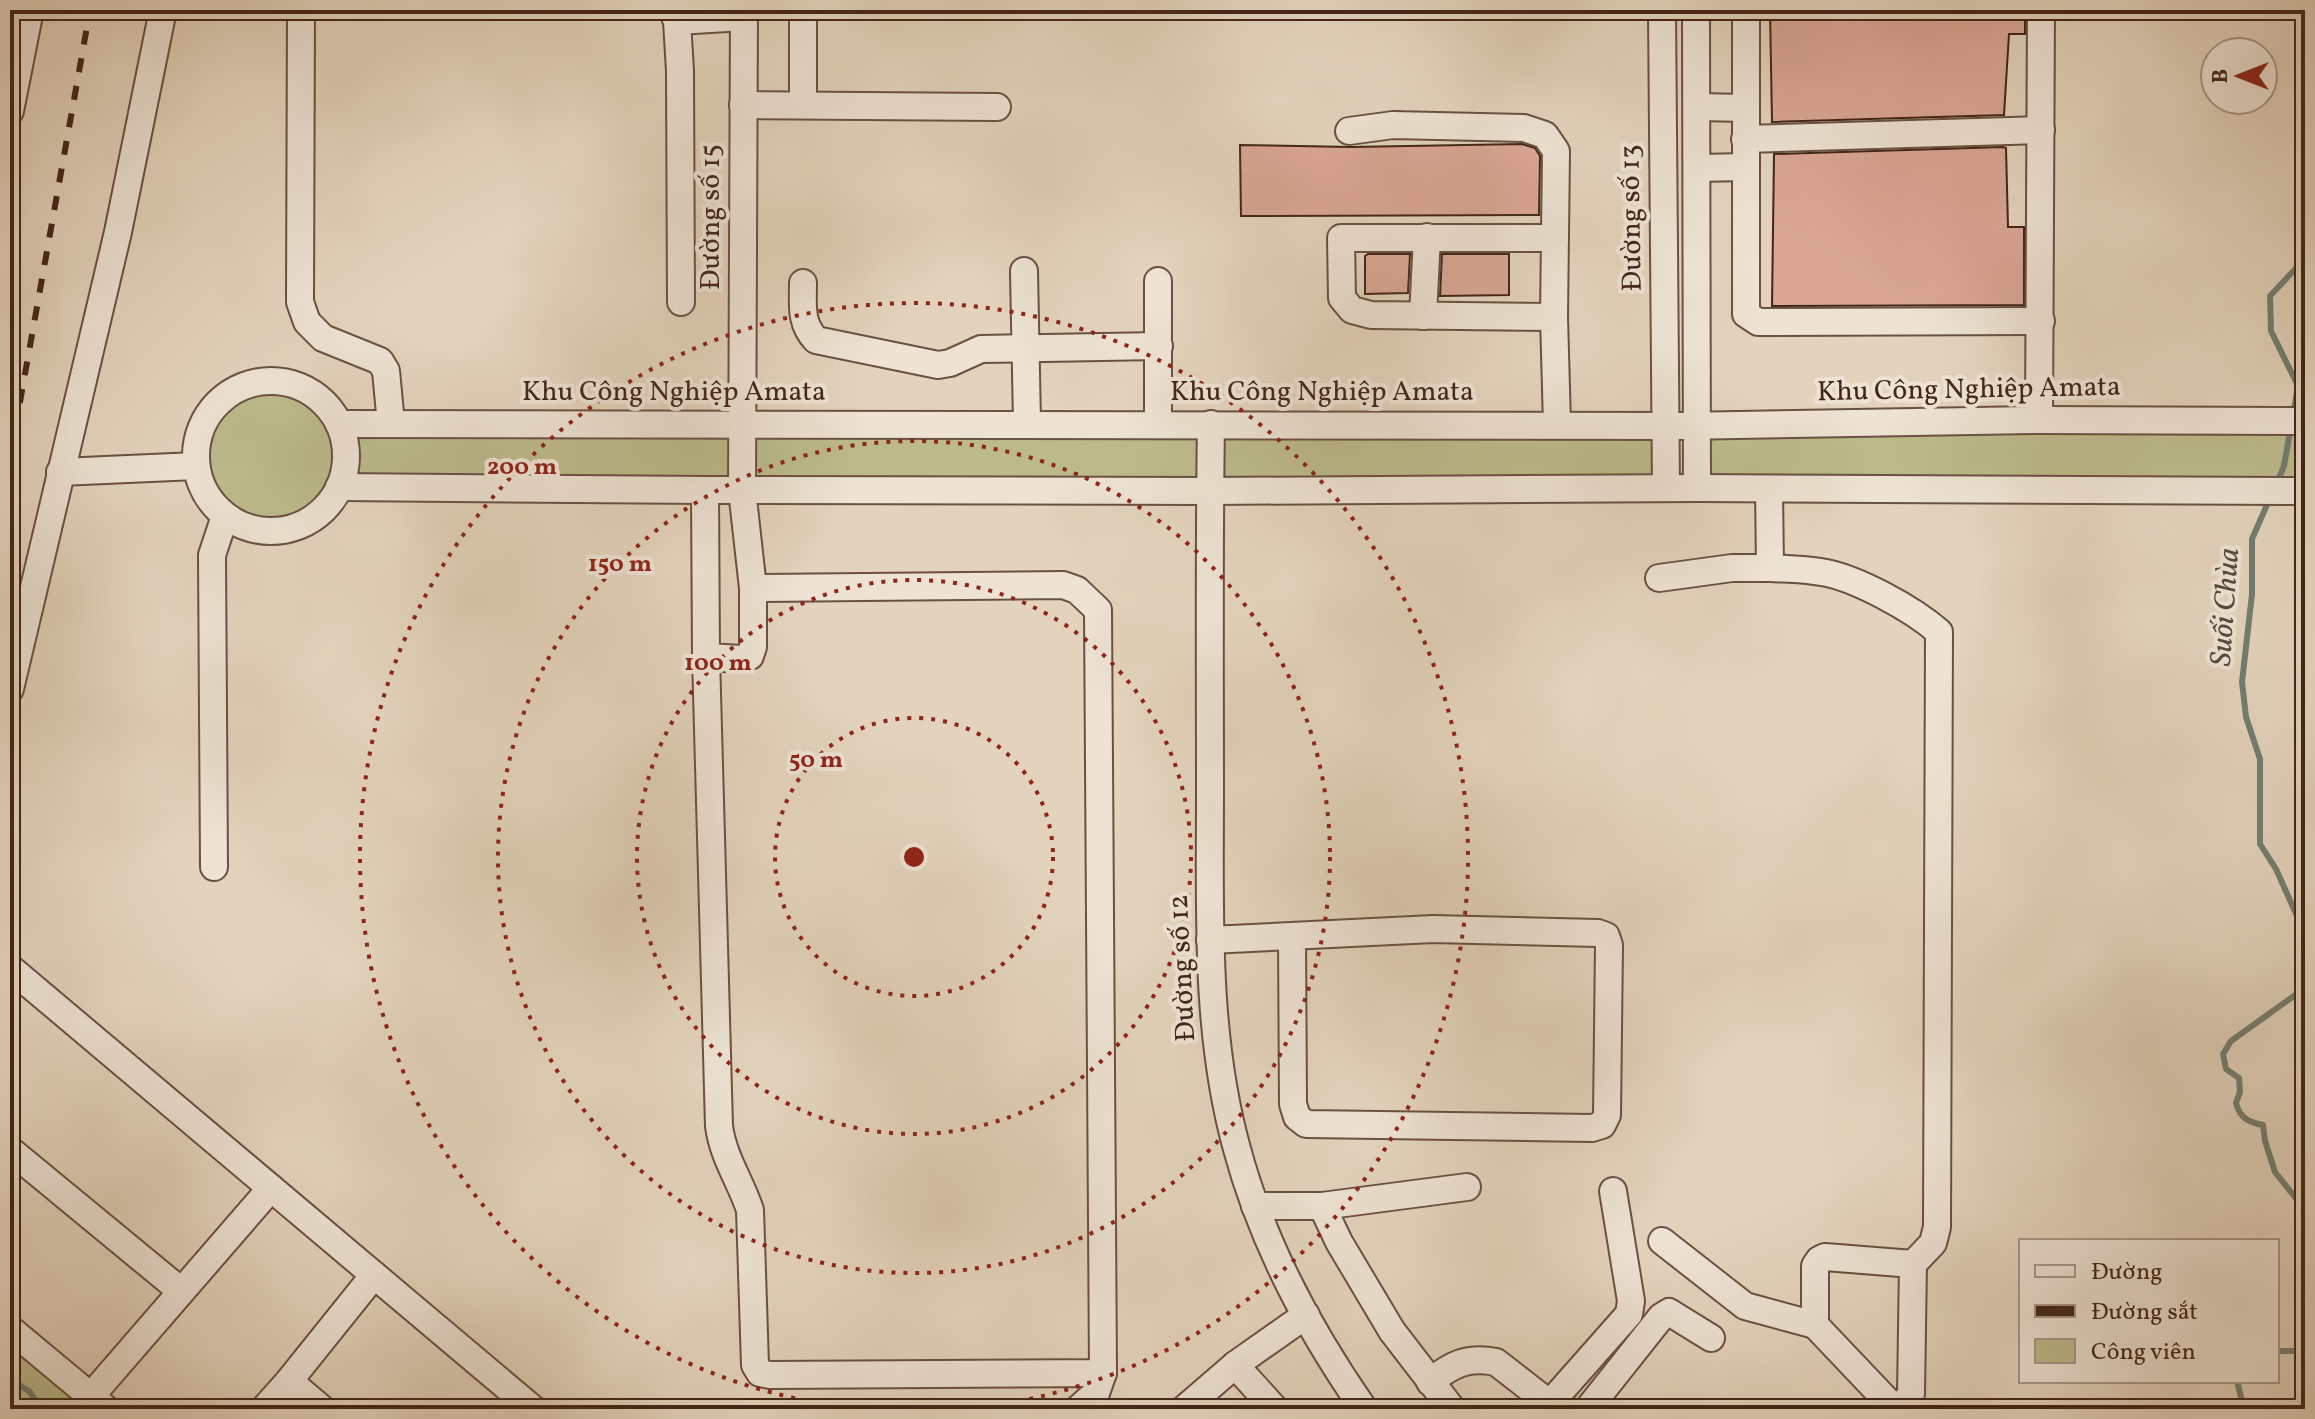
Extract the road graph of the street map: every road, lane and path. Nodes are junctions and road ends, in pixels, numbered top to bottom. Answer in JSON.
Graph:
{"nodes":[{"id":1,"x":30,"y":10,"type":"edge"},
{"id":2,"x":163,"y":10,"type":"edge"},
{"id":3,"x":301,"y":10,"type":"edge"},
{"id":4,"x":803,"y":10,"type":"edge"},
{"id":5,"x":1662,"y":10,"type":"edge"},
{"id":6,"x":1696,"y":10,"type":"edge"},
{"id":7,"x":1746,"y":10,"type":"edge"},
{"id":8,"x":2041,"y":10,"type":"edge"},
{"id":9,"x":744,"y":14,"type":"edge"},
{"id":10,"x":674,"y":15,"type":"edge"},
{"id":11,"x":743,"y":105,"type":"junction"},
{"id":12,"x":803,"y":105,"type":"junction"},
{"id":13,"x":997,"y":107,"type":"dead end"},
{"id":14,"x":1697,"y":107,"type":"junction"},
{"id":15,"x":1746,"y":108,"type":"junction"},
{"id":16,"x":10,"y":111,"type":"edge"},
{"id":17,"x":2041,"y":130,"type":"junction"},
{"id":18,"x":1349,"y":131,"type":"dead end"},
{"id":19,"x":1745,"y":139,"type":"junction"},
{"id":20,"x":1745,"y":167,"type":"junction"},
{"id":21,"x":1698,"y":168,"type":"junction"},
{"id":22,"x":1427,"y":237,"type":"junction"},
{"id":23,"x":1555,"y":238,"type":"junction"},
{"id":24,"x":1024,"y":271,"type":"dead end"},
{"id":25,"x":1158,"y":281,"type":"dead end"},
{"id":26,"x":803,"y":283,"type":"dead end"},
{"id":27,"x":681,"y":302,"type":"dead end"},
{"id":28,"x":1423,"y":316,"type":"junction"},
{"id":29,"x":1554,"y":317,"type":"junction"},
{"id":30,"x":2041,"y":321,"type":"junction"},
{"id":31,"x":1025,"y":346,"type":"junction"},
{"id":32,"x":1159,"y":346,"type":"junction"},
{"id":33,"x":2039,"y":420,"type":"junction"},
{"id":34,"x":2305,"y":421,"type":"edge"},
{"id":35,"x":1027,"y":423,"type":"junction"},
{"id":36,"x":339,"y":424,"type":"junction"},
{"id":37,"x":391,"y":424,"type":"junction"},
{"id":38,"x":1158,"y":424,"type":"junction"},
{"id":39,"x":1211,"y":424,"type":"junction"},
{"id":40,"x":1557,"y":424,"type":"junction"},
{"id":41,"x":742,"y":425,"type":"junction"},
{"id":42,"x":1666,"y":425,"type":"junction"},
{"id":43,"x":1696,"y":425,"type":"junction"},
{"id":44,"x":196,"y":466,"type":"junction"},
{"id":45,"x":60,"y":472,"type":"junction"},
{"id":46,"x":339,"y":487,"type":"junction"},
{"id":47,"x":1666,"y":488,"type":"junction"},
{"id":48,"x":1697,"y":488,"type":"junction"},
{"id":49,"x":1769,"y":489,"type":"junction"},
{"id":50,"x":705,"y":490,"type":"junction"},
{"id":51,"x":742,"y":490,"type":"junction"},
{"id":52,"x":1210,"y":491,"type":"junction"},
{"id":53,"x":2305,"y":491,"type":"edge"},
{"id":54,"x":225,"y":516,"type":"junction"},
{"id":55,"x":1770,"y":568,"type":"junction"},
{"id":56,"x":1659,"y":578,"type":"dead end"},
{"id":57,"x":753,"y":588,"type":"junction"},
{"id":58,"x":706,"y":657,"type":"junction"},
{"id":59,"x":10,"y":689,"type":"edge"},
{"id":60,"x":214,"y":867,"type":"dead end"},
{"id":61,"x":1292,"y":936,"type":"junction"},
{"id":62,"x":1210,"y":940,"type":"junction"},
{"id":63,"x":10,"y":968,"type":"edge"},
{"id":64,"x":10,"y":1150,"type":"edge"},
{"id":65,"x":1467,"y":1187,"type":"dead end"},
{"id":66,"x":271,"y":1188,"type":"junction"},
{"id":67,"x":1613,"y":1191,"type":"dead end"},
{"id":68,"x":1255,"y":1206,"type":"junction"},
{"id":69,"x":1322,"y":1206,"type":"junction"},
{"id":70,"x":1662,"y":1241,"type":"dead end"},
{"id":71,"x":1913,"y":1264,"type":"junction"},
{"id":72,"x":374,"y":1275,"type":"junction"},
{"id":73,"x":181,"y":1291,"type":"junction"},
{"id":74,"x":1306,"y":1315,"type":"junction"},
{"id":75,"x":1815,"y":1325,"type":"junction"},
{"id":76,"x":10,"y":1329,"type":"edge"},
{"id":77,"x":1711,"y":1338,"type":"dead end"},
{"id":78,"x":1235,"y":1365,"type":"junction"},
{"id":79,"x":1103,"y":1373,"type":"junction"},
{"id":80,"x":289,"y":1381,"type":"junction"},
{"id":81,"x":1430,"y":1382,"type":"junction"},
{"id":82,"x":98,"y":1402,"type":"edge"},
{"id":83,"x":1548,"y":1407,"type":"edge"},
{"id":84,"x":264,"y":1409,"type":"edge"},
{"id":85,"x":322,"y":1409,"type":"edge"},
{"id":86,"x":533,"y":1409,"type":"edge"},
{"id":87,"x":1078,"y":1409,"type":"edge"},
{"id":88,"x":1184,"y":1409,"type":"edge"},
{"id":89,"x":1275,"y":1409,"type":"edge"},
{"id":90,"x":1364,"y":1409,"type":"edge"},
{"id":91,"x":1452,"y":1409,"type":"edge"},
{"id":92,"x":1588,"y":1409,"type":"edge"}],
"edges":[{"from":1,"to":16,"type":"street"},
{"from":2,"to":45,"type":"street"},
{"from":3,"to":37,"type":"street"},
{"from":4,"to":12,"type":"street"},
{"from":5,"to":42,"type":"street","name":"Đường số 13"},
{"from":6,"to":14,"type":"street"},
{"from":7,"to":15,"type":"street"},
{"from":8,"to":17,"type":"street"},
{"from":9,"to":10,"type":"street"},
{"from":9,"to":11,"type":"street","name":"Đường số 15"},
{"from":10,"to":27,"type":"street"},
{"from":11,"to":12,"type":"street"},
{"from":11,"to":41,"type":"street","name":"Đường số 15"},
{"from":12,"to":13,"type":"street"},
{"from":14,"to":15,"type":"street"},
{"from":14,"to":21,"type":"street"},
{"from":15,"to":19,"type":"street"},
{"from":17,"to":19,"type":"street"},
{"from":17,"to":30,"type":"street"},
{"from":18,"to":23,"type":"street"},
{"from":19,"to":20,"type":"street"},
{"from":20,"to":21,"type":"street"},
{"from":20,"to":30,"type":"street"},
{"from":21,"to":43,"type":"street"},
{"from":22,"to":23,"type":"street"},
{"from":22,"to":28,"type":"street"},
{"from":22,"to":28,"type":"street"},
{"from":23,"to":29,"type":"street"},
{"from":24,"to":31,"type":"street"},
{"from":25,"to":32,"type":"street"},
{"from":26,"to":31,"type":"street"},
{"from":28,"to":29,"type":"street"},
{"from":29,"to":40,"type":"street"},
{"from":30,"to":33,"type":"street"},
{"from":31,"to":32,"type":"street"},
{"from":31,"to":35,"type":"street"},
{"from":32,"to":38,"type":"street"},
{"from":33,"to":34,"type":"street","name":"Khu Công Nghiệp Amata"},
{"from":33,"to":43,"type":"street","name":"Khu Công Nghiệp Amata"},
{"from":35,"to":38,"type":"street","name":"Khu Công Nghiệp Amata"},
{"from":35,"to":41,"type":"street","name":"Khu Công Nghiệp Amata"},
{"from":36,"to":37,"type":"street","name":"Khu Công Nghiệp Amata"},
{"from":36,"to":44,"type":"street"},
{"from":36,"to":46,"type":"street"},
{"from":37,"to":41,"type":"street","name":"Khu Công Nghiệp Amata"},
{"from":38,"to":39,"type":"street","name":"Khu Công Nghiệp Amata"},
{"from":39,"to":40,"type":"street","name":"Khu Công Nghiệp Amata"},
{"from":39,"to":52,"type":"street","name":"Đường số 12"},
{"from":40,"to":42,"type":"street","name":"Khu Công Nghiệp Amata"},
{"from":41,"to":51,"type":"street","name":"Đường số 15"},
{"from":42,"to":43,"type":"street","name":"Khu Công Nghiệp Amata"},
{"from":42,"to":47,"type":"street","name":"Đường số 13"},
{"from":43,"to":48,"type":"street"},
{"from":44,"to":45,"type":"street"},
{"from":44,"to":54,"type":"street"},
{"from":45,"to":59,"type":"street"},
{"from":46,"to":50,"type":"street"},
{"from":46,"to":54,"type":"street"},
{"from":47,"to":48,"type":"street"},
{"from":47,"to":52,"type":"street"},
{"from":48,"to":49,"type":"street"},
{"from":49,"to":53,"type":"street"},
{"from":49,"to":55,"type":"street"},
{"from":50,"to":51,"type":"street"},
{"from":50,"to":58,"type":"street"},
{"from":51,"to":52,"type":"street"},
{"from":51,"to":57,"type":"street","name":"Đường số 15"},
{"from":52,"to":62,"type":"street","name":"Đường số 12"},
{"from":54,"to":60,"type":"street"},
{"from":55,"to":56,"type":"street"},
{"from":55,"to":71,"type":"street"},
{"from":57,"to":58,"type":"street","name":"Đường số 15"},
{"from":57,"to":79,"type":"street"},
{"from":58,"to":79,"type":"street"},
{"from":61,"to":61,"type":"street"},
{"from":61,"to":62,"type":"street"},
{"from":62,"to":68,"type":"street","name":"Đường số 12"},
{"from":63,"to":66,"type":"street"},
{"from":64,"to":73,"type":"street"},
{"from":65,"to":69,"type":"street"},
{"from":66,"to":72,"type":"street"},
{"from":66,"to":73,"type":"street"},
{"from":67,"to":83,"type":"street"},
{"from":68,"to":69,"type":"street"},
{"from":68,"to":74,"type":"street","name":"Đường số 12"},
{"from":69,"to":81,"type":"street"},
{"from":70,"to":75,"type":"street"},
{"from":71,"to":75,"type":"street"},
{"from":71,"to":75,"type":"street"},
{"from":72,"to":80,"type":"street"},
{"from":72,"to":86,"type":"street"},
{"from":73,"to":82,"type":"street"},
{"from":74,"to":78,"type":"street"},
{"from":74,"to":90,"type":"street","name":"Đường số 12"},
{"from":76,"to":82,"type":"street"},
{"from":77,"to":92,"type":"street"},
{"from":78,"to":88,"type":"street"},
{"from":78,"to":89,"type":"street"},
{"from":79,"to":87,"type":"street"},
{"from":80,"to":84,"type":"street"},
{"from":80,"to":85,"type":"street"},
{"from":81,"to":83,"type":"street"},
{"from":81,"to":91,"type":"street"}]}
